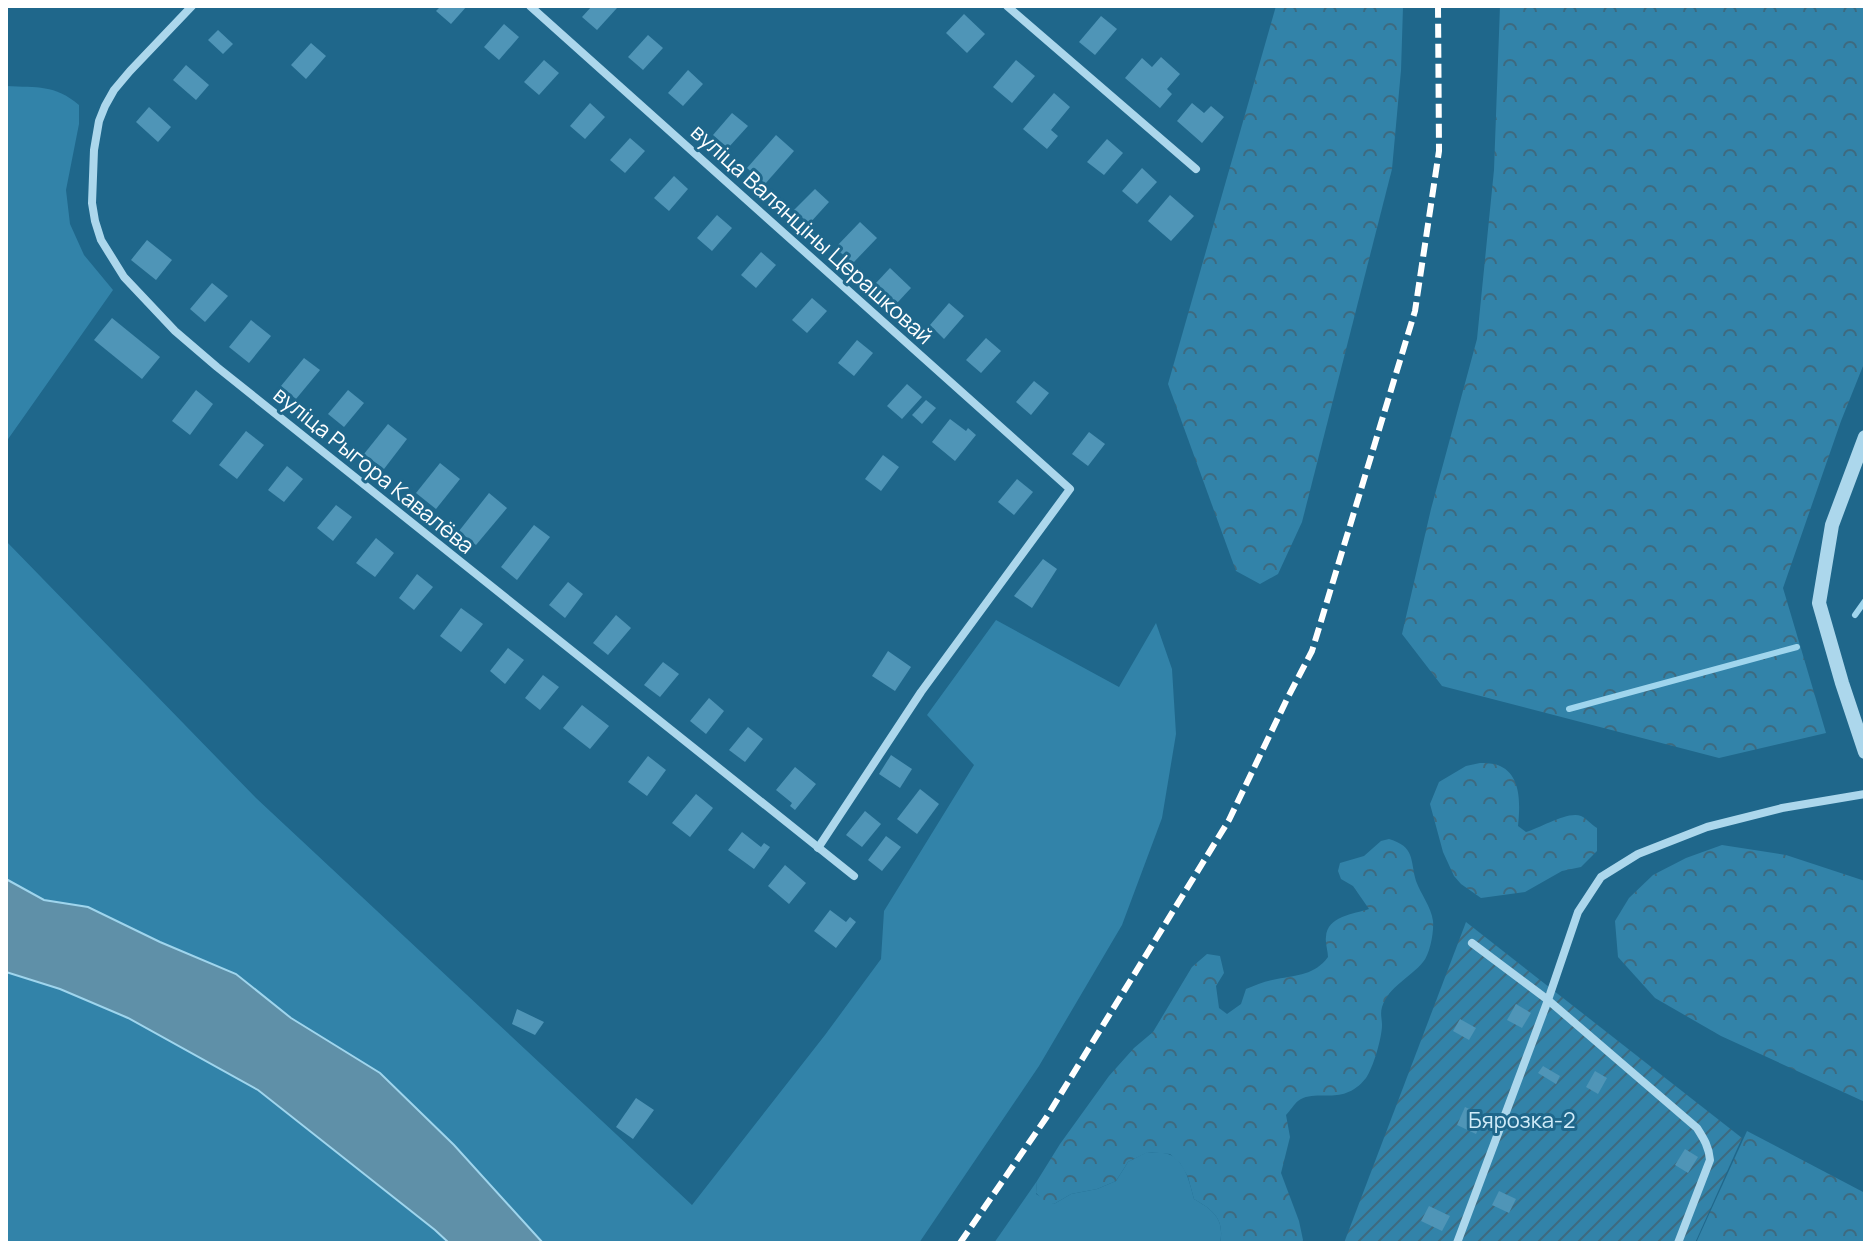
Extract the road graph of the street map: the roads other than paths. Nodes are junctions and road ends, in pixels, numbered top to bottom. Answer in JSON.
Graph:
{"nodes":[{"id":1,"x":192,"y":6,"type":"edge"},
{"id":2,"x":530,"y":6,"type":"edge"},
{"id":3,"x":1007,"y":6,"type":"edge"},
{"id":4,"x":1196,"y":169,"type":"dead end"},
{"id":5,"x":1865,"y":437,"type":"edge"},
{"id":6,"x":1865,"y":752,"type":"edge"},
{"id":7,"x":1865,"y":794,"type":"edge"},
{"id":8,"x":818,"y":848,"type":"junction"},
{"id":9,"x":854,"y":876,"type":"dead end"},
{"id":10,"x":1472,"y":943,"type":"dead end"},
{"id":11,"x":1548,"y":1000,"type":"junction"},
{"id":12,"x":1457,"y":1243,"type":"edge"},
{"id":13,"x":1678,"y":1243,"type":"edge"}],
"edges":[{"from":1,"to":8,"type":"street","name":"вуліца Рыгора Кавалёва"},
{"from":2,"to":8,"type":"street","name":"вуліца Валянціны Церашковай"},
{"from":3,"to":4,"type":"street"},
{"from":5,"to":6,"type":"street"},
{"from":7,"to":11,"type":"street"},
{"from":8,"to":9,"type":"street","name":"вуліца Рыгора Кавалёва"},
{"from":10,"to":11,"type":"street"},
{"from":11,"to":12,"type":"street"},
{"from":11,"to":13,"type":"street"}]}
